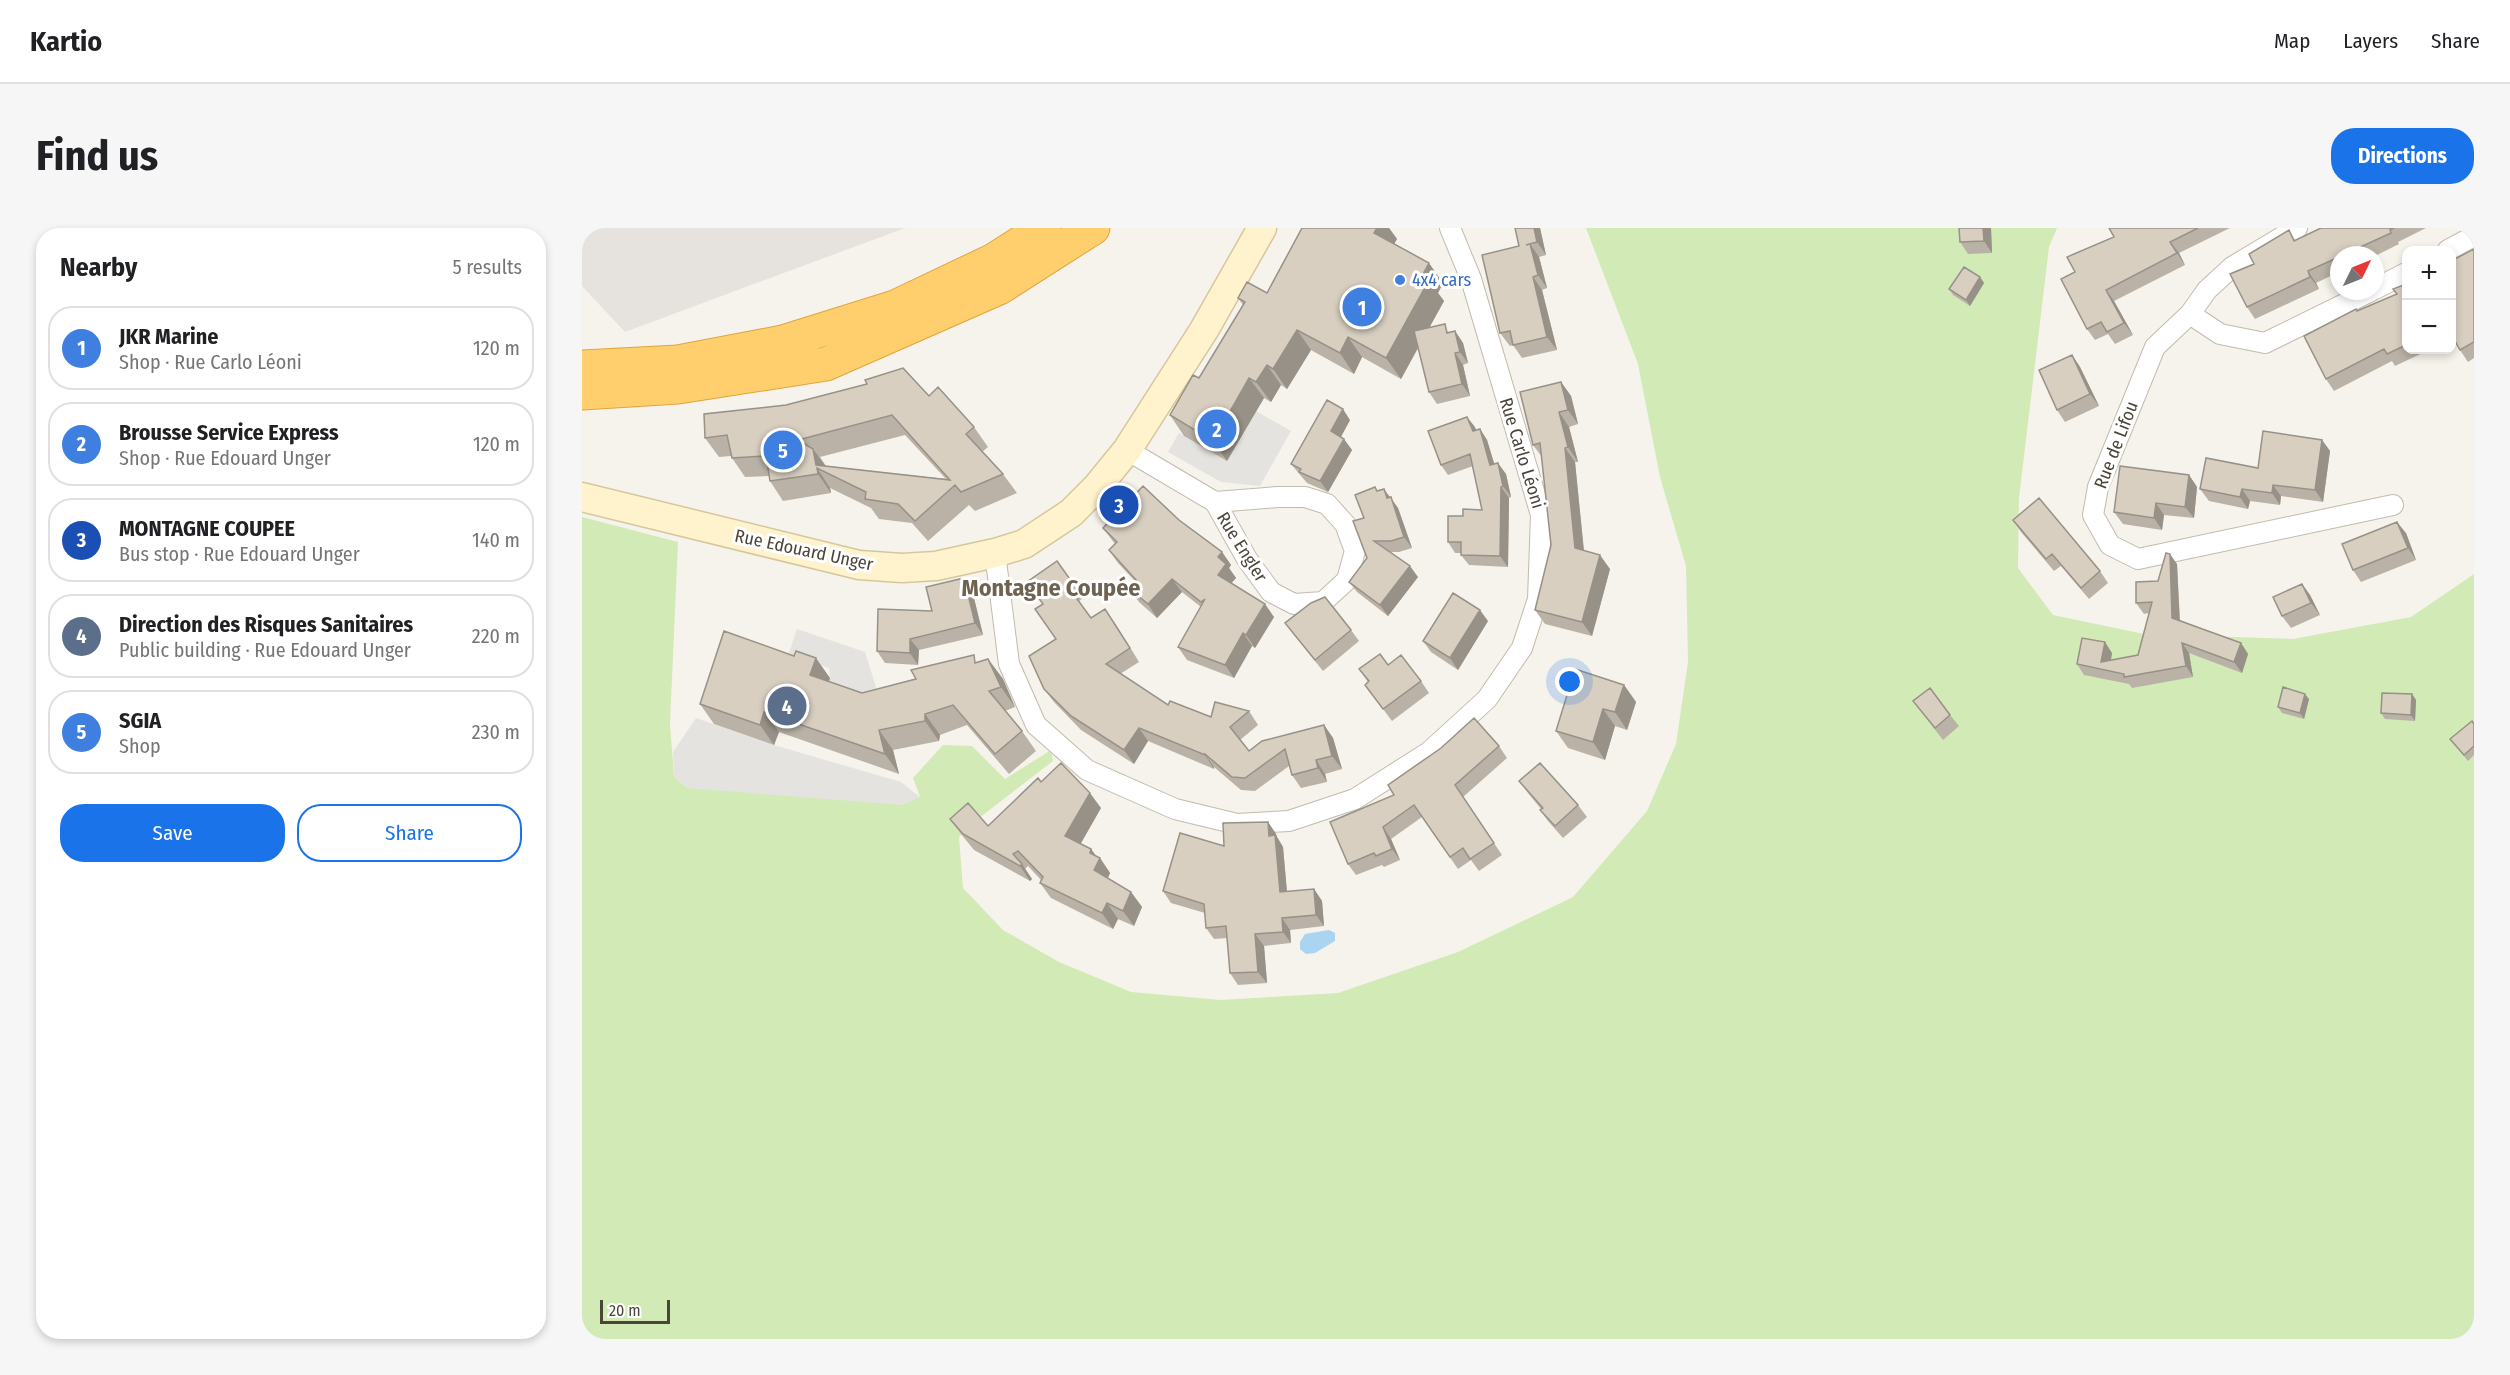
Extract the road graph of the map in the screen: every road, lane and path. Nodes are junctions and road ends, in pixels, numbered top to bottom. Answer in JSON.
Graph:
{"nodes":[{"id":1,"x":1044,"y":228,"type":"edge"},
{"id":2,"x":1093,"y":228,"type":"edge"},
{"id":3,"x":1262,"y":228,"type":"edge"},
{"id":4,"x":1450,"y":228,"type":"edge"},
{"id":5,"x":2297,"y":228,"type":"edge"},
{"id":6,"x":2474,"y":236,"type":"edge"},
{"id":7,"x":2455,"y":246,"type":"edge"},
{"id":8,"x":2402,"y":275,"type":"edge"},
{"id":9,"x":2384,"y":284,"type":"edge"},
{"id":10,"x":2353,"y":300,"type":"edge"},
{"id":11,"x":2190,"y":314,"type":"junction"},
{"id":12,"x":582,"y":367,"type":"edge"},
{"id":13,"x":582,"y":393,"type":"edge"},
{"id":14,"x":1127,"y":450,"type":"junction"},
{"id":15,"x":582,"y":497,"type":"edge"},
{"id":16,"x":1215,"y":502,"type":"junction"},
{"id":17,"x":2393,"y":505,"type":"dead end"},
{"id":18,"x":995,"y":553,"type":"junction"}],
"edges":[{"from":1,"to":12,"type":"highway"},
{"from":2,"to":13,"type":"highway"},
{"from":3,"to":14,"type":"street","name":"Rue Edouard Unger"},
{"from":4,"to":18,"type":"street","name":"Rue Carlo Léoni"},
{"from":5,"to":11,"type":"street","name":"Rue de Lifou"},
{"from":6,"to":7,"type":"street"},
{"from":8,"to":9,"type":"street"},
{"from":10,"to":11,"type":"street"},
{"from":11,"to":17,"type":"street","name":"Rue de Lifou"},
{"from":14,"to":16,"type":"street","name":"Rue Engler"},
{"from":14,"to":18,"type":"street","name":"Rue Edouard Unger"},
{"from":15,"to":18,"type":"street","name":"Rue Edouard Unger"},
{"from":16,"to":16,"type":"street","name":"Rue Engler"}]}
